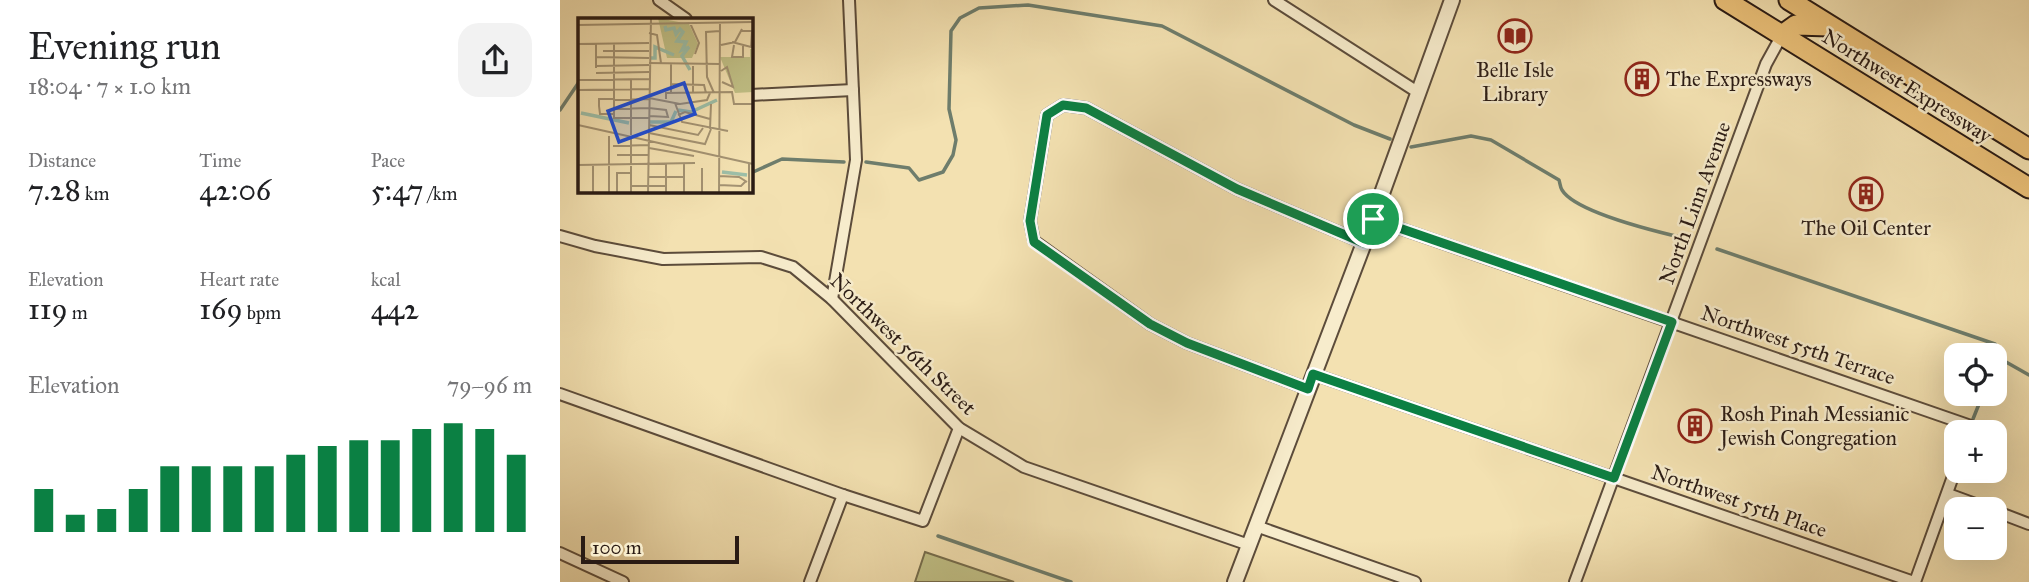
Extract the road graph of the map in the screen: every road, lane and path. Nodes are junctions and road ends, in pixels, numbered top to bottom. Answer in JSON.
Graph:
{"nodes":[{"id":1,"x":659,"y":0,"type":"edge"},
{"id":2,"x":849,"y":0,"type":"edge"},
{"id":3,"x":1274,"y":0,"type":"edge"},
{"id":4,"x":1452,"y":0,"type":"edge"},
{"id":5,"x":1724,"y":0,"type":"edge"},
{"id":6,"x":1790,"y":0,"type":"edge"},
{"id":7,"x":685,"y":18,"type":"edge"},
{"id":8,"x":1830,"y":26,"type":"junction"},
{"id":9,"x":1782,"y":35,"type":"junction"},
{"id":10,"x":853,"y":90,"type":"junction"},
{"id":11,"x":1419,"y":93,"type":"junction"},
{"id":12,"x":752,"y":95,"type":"edge"},
{"id":13,"x":2029,"y":149,"type":"edge"},
{"id":14,"x":2029,"y":188,"type":"edge"},
{"id":15,"x":1373,"y":219,"type":"junction"},
{"id":16,"x":560,"y":236,"type":"edge"},
{"id":17,"x":1364,"y":243,"type":"junction"},
{"id":18,"x":832,"y":299,"type":"junction"},
{"id":19,"x":1672,"y":322,"type":"junction"},
{"id":20,"x":1313,"y":374,"type":"junction"},
{"id":21,"x":1308,"y":389,"type":"junction"},
{"id":22,"x":560,"y":394,"type":"edge"},
{"id":23,"x":1945,"y":420,"type":"edge"},
{"id":24,"x":959,"y":428,"type":"junction"},
{"id":25,"x":1614,"y":478,"type":"junction"},
{"id":26,"x":1951,"y":483,"type":"edge"},
{"id":27,"x":1948,"y":494,"type":"junction"},
{"id":28,"x":843,"y":495,"type":"junction"},
{"id":29,"x":1956,"y":497,"type":"edge"},
{"id":30,"x":2007,"y":516,"type":"edge"},
{"id":31,"x":2029,"y":524,"type":"edge"},
{"id":32,"x":1256,"y":526,"type":"junction"},
{"id":33,"x":1249,"y":545,"type":"junction"},
{"id":34,"x":560,"y":553,"type":"edge"},
{"id":35,"x":622,"y":582,"type":"edge"},
{"id":36,"x":810,"y":582,"type":"edge"},
{"id":37,"x":1235,"y":582,"type":"edge"},
{"id":38,"x":1415,"y":582,"type":"edge"},
{"id":39,"x":1575,"y":582,"type":"edge"},
{"id":40,"x":1914,"y":582,"type":"edge"}],
"edges":[{"from":1,"to":7,"type":"street"},
{"from":2,"to":10,"type":"street"},
{"from":3,"to":11,"type":"street"},
{"from":4,"to":11,"type":"street"},
{"from":5,"to":9,"type":"highway","name":"Northwest Expressway"},
{"from":6,"to":8,"type":"highway","name":"Northwest Expressway"},
{"from":8,"to":9,"type":"highway"},
{"from":8,"to":13,"type":"highway","name":"Northwest Expressway"},
{"from":9,"to":14,"type":"highway","name":"Northwest Expressway"},
{"from":9,"to":19,"type":"street","name":"North Linn Avenue"},
{"from":10,"to":12,"type":"street"},
{"from":10,"to":18,"type":"street"},
{"from":11,"to":15,"type":"street"},
{"from":15,"to":17,"type":"street"},
{"from":15,"to":19,"type":"street","name":"Northwest 55th Terrace"},
{"from":16,"to":18,"type":"street","name":"Northwest 56th Street"},
{"from":17,"to":20,"type":"street"},
{"from":17,"to":21,"type":"street"},
{"from":18,"to":24,"type":"street","name":"Northwest 56th Street"},
{"from":19,"to":23,"type":"street","name":"Northwest 55th Terrace"},
{"from":19,"to":25,"type":"street","name":"North Linn Avenue"},
{"from":20,"to":21,"type":"street"},
{"from":20,"to":25,"type":"street","name":"Northwest 55th Place"},
{"from":21,"to":32,"type":"street"},
{"from":22,"to":28,"type":"street"},
{"from":24,"to":28,"type":"street"},
{"from":24,"to":33,"type":"street","name":"Northwest 56th Street"},
{"from":25,"to":39,"type":"street","name":"North Linn Avenue"},
{"from":25,"to":40,"type":"street","name":"Northwest 55th Place"},
{"from":26,"to":27,"type":"street"},
{"from":27,"to":29,"type":"street"},
{"from":27,"to":40,"type":"street"},
{"from":28,"to":36,"type":"street"},
{"from":30,"to":31,"type":"street"},
{"from":32,"to":33,"type":"street"},
{"from":32,"to":38,"type":"street"},
{"from":33,"to":37,"type":"street"},
{"from":34,"to":35,"type":"street"}]}
